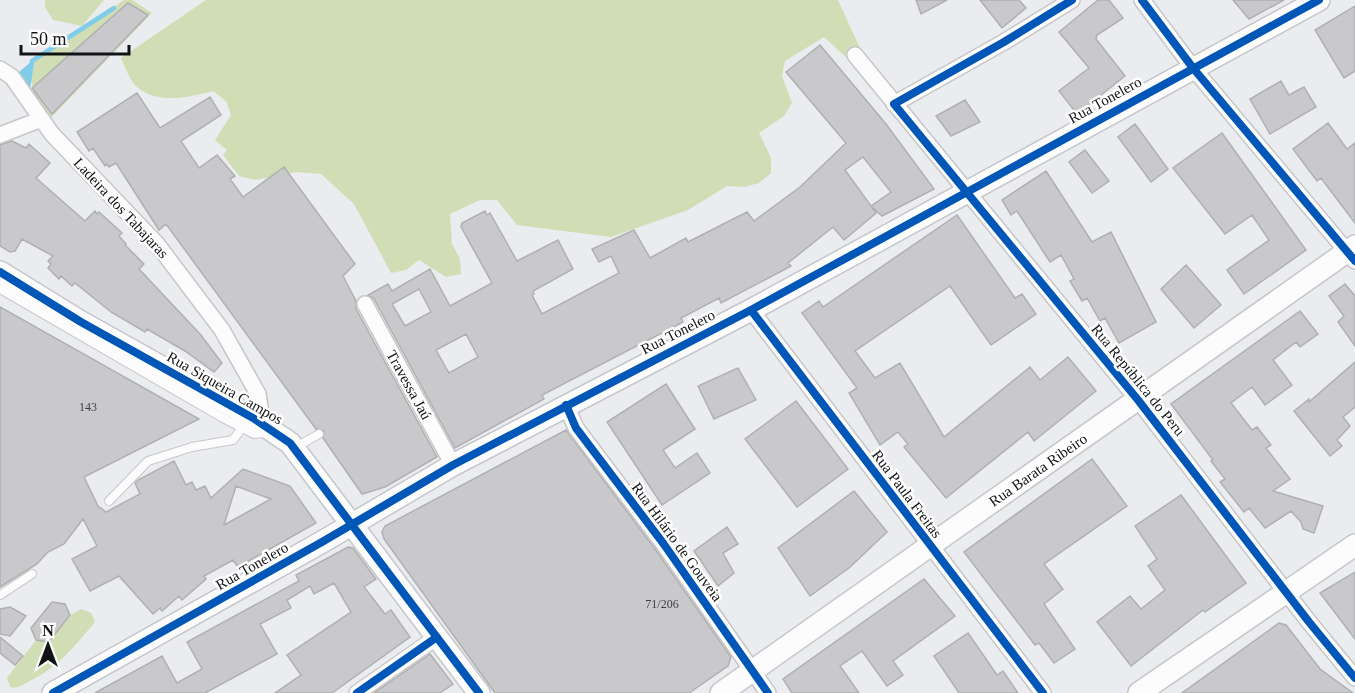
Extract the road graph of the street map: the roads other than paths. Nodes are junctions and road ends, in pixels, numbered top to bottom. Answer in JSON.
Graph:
{"nodes":[{"id":1,"x":1072,"y":0,"type":"edge"},
{"id":2,"x":1142,"y":0,"type":"edge"},
{"id":3,"x":1319,"y":0,"type":"edge"},
{"id":4,"x":855,"y":55,"type":"dead end"},
{"id":5,"x":1193,"y":68,"type":"junction"},
{"id":6,"x":0,"y":69,"type":"edge"},
{"id":7,"x":894,"y":104,"type":"junction"},
{"id":8,"x":39,"y":120,"type":"junction"},
{"id":9,"x":0,"y":135,"type":"edge"},
{"id":10,"x":966,"y":192,"type":"junction"},
{"id":11,"x":1353,"y":253,"type":"edge"},
{"id":12,"x":0,"y":272,"type":"edge"},
{"id":13,"x":0,"y":289,"type":"edge"},
{"id":14,"x":364,"y":304,"type":"dead end"},
{"id":15,"x":751,"y":310,"type":"junction"},
{"id":16,"x":1138,"y":400,"type":"junction"},
{"id":17,"x":566,"y":405,"type":"junction"},
{"id":18,"x":248,"y":423,"type":"junction"},
{"id":19,"x":320,"y":434,"type":"dead end"},
{"id":20,"x":296,"y":447,"type":"junction"},
{"id":21,"x":453,"y":465,"type":"junction"},
{"id":22,"x":109,"y":501,"type":"dead end"},
{"id":23,"x":353,"y":523,"type":"junction"},
{"id":24,"x":1355,"y":545,"type":"edge"},
{"id":25,"x":929,"y":546,"type":"junction"},
{"id":26,"x":32,"y":574,"type":"dead end"},
{"id":27,"x":1285,"y":591,"type":"junction"},
{"id":28,"x":0,"y":595,"type":"edge"},
{"id":29,"x":437,"y":636,"type":"junction"},
{"id":30,"x":752,"y":671,"type":"junction"},
{"id":31,"x":1355,"y":678,"type":"edge"},
{"id":32,"x":53,"y":693,"type":"edge"},
{"id":33,"x":357,"y":693,"type":"edge"},
{"id":34,"x":479,"y":693,"type":"edge"},
{"id":35,"x":721,"y":693,"type":"edge"},
{"id":36,"x":768,"y":693,"type":"edge"},
{"id":37,"x":1043,"y":693,"type":"edge"},
{"id":38,"x":1139,"y":693,"type":"edge"}],
"edges":[{"from":1,"to":7,"type":"street"},
{"from":2,"to":5,"type":"street"},
{"from":3,"to":5,"type":"main road","name":"Rua Tonelero"},
{"from":4,"to":7,"type":"street","name":"Rua República do Peru"},
{"from":5,"to":10,"type":"main road","name":"Rua Tonelero"},
{"from":5,"to":11,"type":"street"},
{"from":6,"to":8,"type":"street","name":"Ladeira dos Tabajaras"},
{"from":7,"to":10,"type":"street","name":"Rua República do Peru"},
{"from":8,"to":9,"type":"street"},
{"from":8,"to":18,"type":"street","name":"Ladeira dos Tabajaras"},
{"from":10,"to":15,"type":"main road","name":"Rua Tonelero"},
{"from":10,"to":16,"type":"street","name":"Rua República do Peru"},
{"from":11,"to":16,"type":"main road","name":"Rua Barata Ribeiro"},
{"from":12,"to":18,"type":"main road","name":"Rua Siqueira Campos"},
{"from":13,"to":18,"type":"lane","name":"Rua Siqueira Campos"},
{"from":14,"to":21,"type":"street","name":"Travessa Jaú"},
{"from":15,"to":17,"type":"main road","name":"Rua Tonelero"},
{"from":15,"to":25,"type":"street","name":"Rua Paula Freitas"},
{"from":16,"to":25,"type":"main road","name":"Rua Barata Ribeiro"},
{"from":16,"to":27,"type":"street","name":"Rua República do Peru"},
{"from":17,"to":21,"type":"main road","name":"Rua Tonelero"},
{"from":17,"to":30,"type":"street","name":"Rua Hilário de Gouveia"},
{"from":18,"to":20,"type":"main road","name":"Rua Siqueira Campos"},
{"from":18,"to":22,"type":"lane"},
{"from":19,"to":20,"type":"lane"},
{"from":20,"to":23,"type":"main road","name":"Rua Siqueira Campos"},
{"from":21,"to":23,"type":"main road","name":"Rua Tonelero"},
{"from":23,"to":29,"type":"main road","name":"Rua Siqueira Campos"},
{"from":23,"to":32,"type":"main road","name":"Rua Tonelero"},
{"from":24,"to":27,"type":"main road"},
{"from":25,"to":30,"type":"main road","name":"Rua Barata Ribeiro"},
{"from":25,"to":37,"type":"street","name":"Rua Paula Freitas"},
{"from":26,"to":28,"type":"lane"},
{"from":27,"to":31,"type":"street","name":"Rua República do Peru"},
{"from":27,"to":38,"type":"main road"},
{"from":29,"to":33,"type":"street"},
{"from":29,"to":34,"type":"main road","name":"Rua Siqueira Campos"},
{"from":30,"to":35,"type":"main road","name":"Rua Barata Ribeiro"},
{"from":30,"to":36,"type":"street","name":"Rua Hilário de Gouveia"}]}
